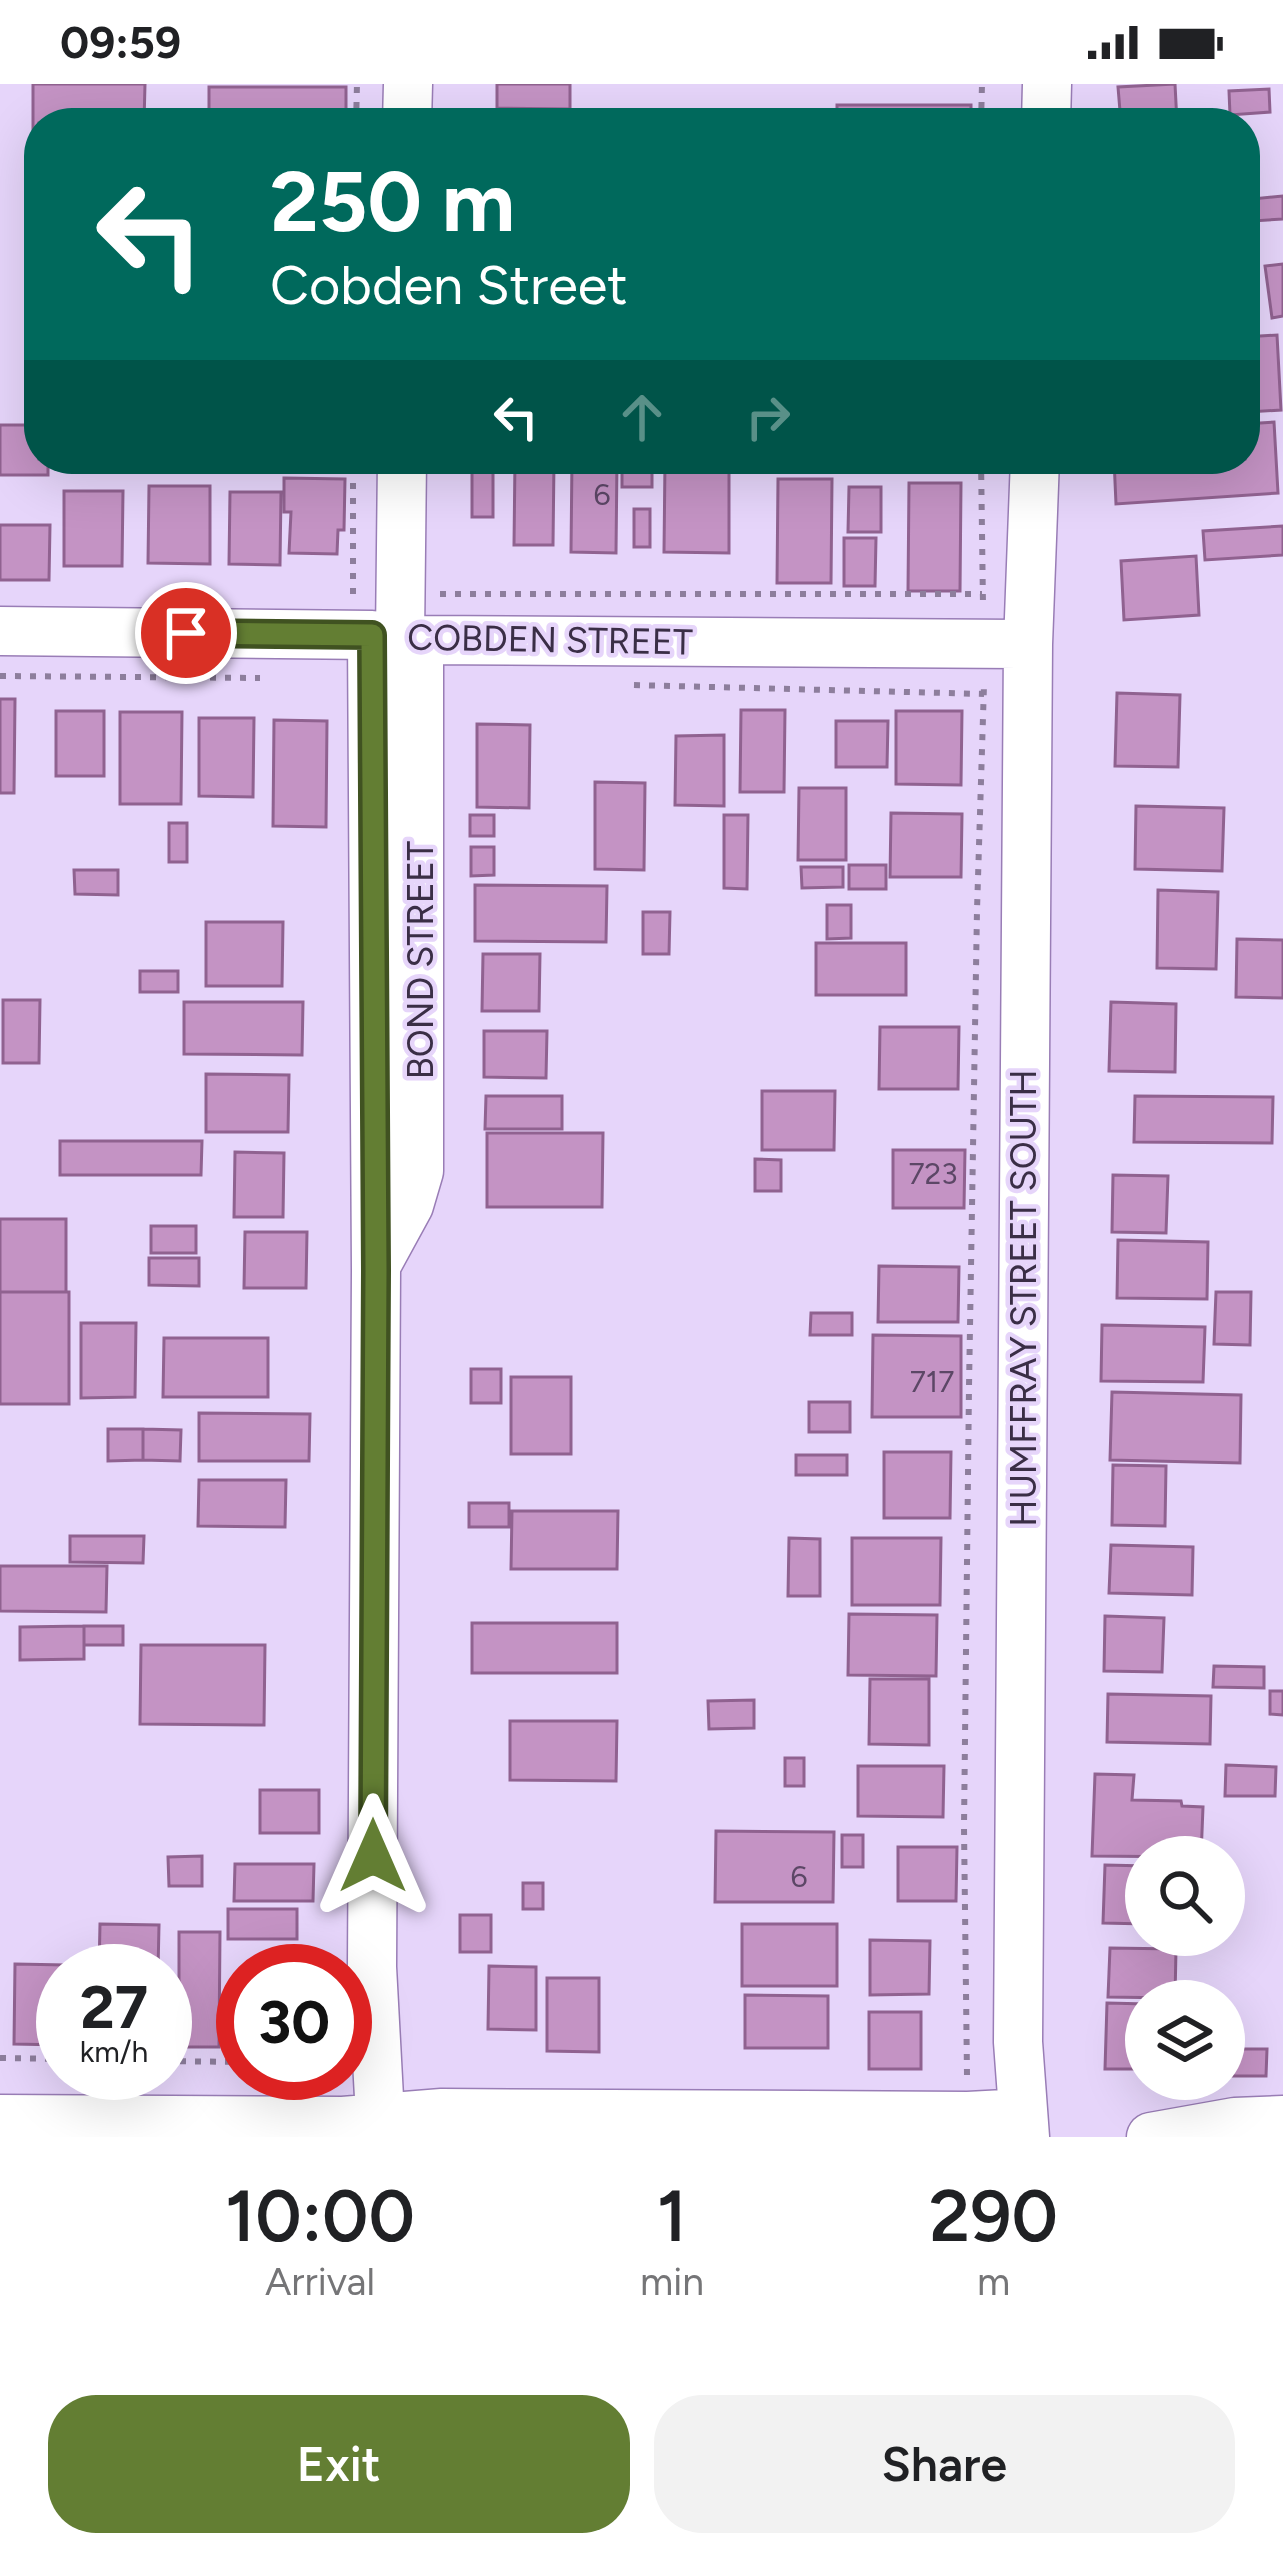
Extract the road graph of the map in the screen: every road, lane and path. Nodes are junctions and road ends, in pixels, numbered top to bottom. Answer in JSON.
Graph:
{"nodes":[{"id":1,"x":353,"y":474,"type":"edge"},
{"id":2,"x":402,"y":474,"type":"edge"},
{"id":3,"x":981,"y":474,"type":"edge"},
{"id":4,"x":1034,"y":474,"type":"edge"},
{"id":5,"x":398,"y":627,"type":"junction"},
{"id":6,"x":0,"y":631,"type":"edge"},
{"id":7,"x":1028,"y":644,"type":"junction"},
{"id":8,"x":0,"y":676,"type":"edge"},
{"id":9,"x":281,"y":678,"type":"dead end"},
{"id":10,"x":631,"y":685,"type":"dead end"},
{"id":11,"x":0,"y":2059,"type":"edge"},
{"id":12,"x":36,"y":2059,"type":"edge"},
{"id":13,"x":968,"y":2116,"type":"junction"},
{"id":14,"x":0,"y":2119,"type":"edge"},
{"id":15,"x":1283,"y":2120,"type":"edge"},
{"id":16,"x":386,"y":2123,"type":"edge"},
{"id":17,"x":1024,"y":2125,"type":"edge"},
{"id":18,"x":1151,"y":2137,"type":"edge"}],
"edges":[{"from":1,"to":5,"type":"path"},
{"from":2,"to":5,"type":"street","name":"BOND STREET"},
{"from":3,"to":5,"type":"path"},
{"from":4,"to":7,"type":"street","name":"HUMFFRAY STREET SOUTH"},
{"from":5,"to":6,"type":"street","name":"COBDEN STREET"},
{"from":5,"to":7,"type":"street","name":"COBDEN STREET"},
{"from":5,"to":16,"type":"street","name":"BOND STREET"},
{"from":7,"to":17,"type":"street","name":"HUMFFRAY STREET SOUTH"},
{"from":8,"to":9,"type":"path"},
{"from":10,"to":13,"type":"path"},
{"from":11,"to":12,"type":"path"},
{"from":13,"to":16,"type":"street"},
{"from":13,"to":17,"type":"street"},
{"from":14,"to":16,"type":"street"},
{"from":15,"to":18,"type":"street"}]}
